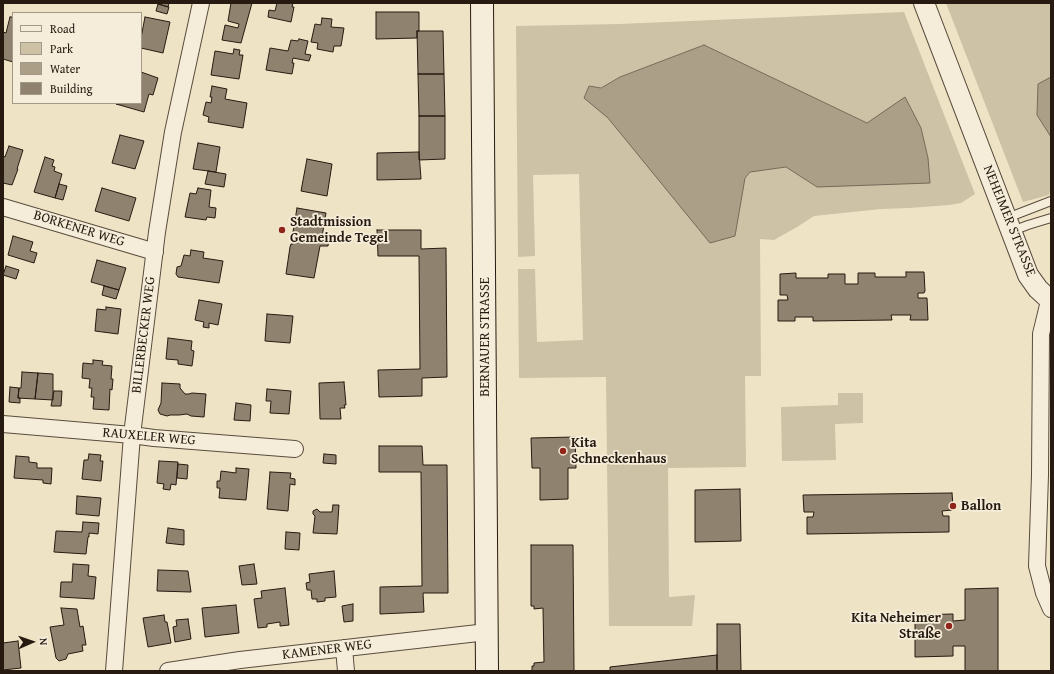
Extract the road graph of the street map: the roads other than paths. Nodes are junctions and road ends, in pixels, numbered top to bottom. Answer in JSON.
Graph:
{"nodes":[{"id":1,"x":200,"y":3,"type":"edge"},
{"id":2,"x":482,"y":3,"type":"edge"},
{"id":3,"x":924,"y":3,"type":"edge"},
{"id":4,"x":1051,"y":202,"type":"edge"},
{"id":5,"x":3,"y":207,"type":"edge"},
{"id":6,"x":1051,"y":218,"type":"edge"},
{"id":7,"x":1009,"y":225,"type":"junction"},
{"id":8,"x":155,"y":252,"type":"junction"},
{"id":9,"x":1050,"y":301,"type":"edge"},
{"id":10,"x":3,"y":424,"type":"edge"},
{"id":11,"x":132,"y":435,"type":"junction"},
{"id":12,"x":295,"y":448,"type":"dead end"},
{"id":13,"x":1051,"y":609,"type":"edge"},
{"id":14,"x":487,"y":632,"type":"junction"},
{"id":15,"x":344,"y":648,"type":"junction"},
{"id":16,"x":114,"y":671,"type":"edge"},
{"id":17,"x":168,"y":671,"type":"edge"},
{"id":18,"x":346,"y":671,"type":"edge"},
{"id":19,"x":487,"y":671,"type":"edge"}],
"edges":[{"from":1,"to":8,"type":"street","name":"BILLERBECKER WEG"},
{"from":2,"to":14,"type":"main road","name":"BERNAUER STRASSE"},
{"from":3,"to":7,"type":"street","name":"NEHEIMER STRASSE"},
{"from":4,"to":7,"type":"lane"},
{"from":5,"to":8,"type":"street","name":"BORKENER WEG"},
{"from":6,"to":7,"type":"lane"},
{"from":7,"to":9,"type":"street","name":"NEHEIMER STRASSE"},
{"from":8,"to":11,"type":"street","name":"BILLERBECKER WEG"},
{"from":9,"to":13,"type":"street","name":"NEHEIMER STRASSE"},
{"from":10,"to":11,"type":"street","name":"RAUXELER WEG"},
{"from":11,"to":12,"type":"street","name":"RAUXELER WEG"},
{"from":11,"to":16,"type":"street","name":"BILLERBECKER WEG"},
{"from":14,"to":15,"type":"street","name":"KAMENER WEG"},
{"from":14,"to":19,"type":"main road","name":"BERNAUER STRASSE"},
{"from":15,"to":17,"type":"street","name":"KAMENER WEG"},
{"from":15,"to":18,"type":"street"}]}
